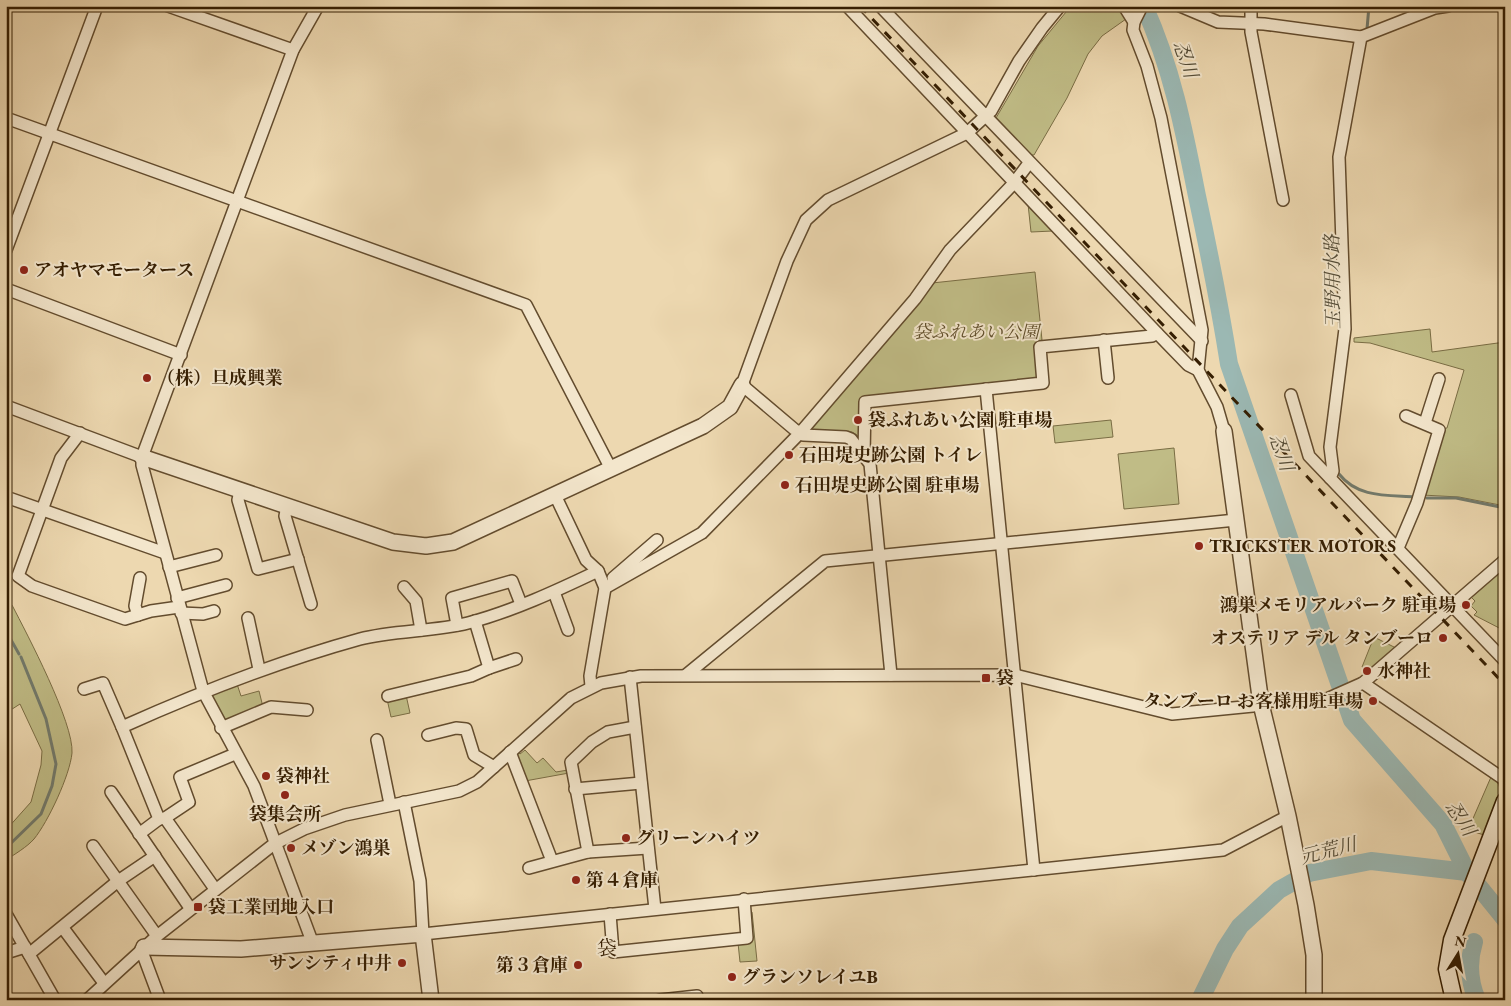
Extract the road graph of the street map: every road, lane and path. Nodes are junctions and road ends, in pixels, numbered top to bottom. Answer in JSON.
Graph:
{"nodes":[{"id":1,"x":97,"y":6,"type":"edge"},
{"id":2,"x":168,"y":6,"type":"edge"},
{"id":3,"x":318,"y":6,"type":"edge"},
{"id":4,"x":847,"y":6,"type":"edge"},
{"id":5,"x":880,"y":6,"type":"edge"},
{"id":6,"x":1060,"y":6,"type":"edge"},
{"id":7,"x":1124,"y":6,"type":"edge"},
{"id":8,"x":1142,"y":6,"type":"edge"},
{"id":9,"x":1180,"y":6,"type":"edge"},
{"id":10,"x":1251,"y":6,"type":"edge"},
{"id":11,"x":1448,"y":6,"type":"edge"},
{"id":12,"x":1135,"y":20,"type":"junction"},
{"id":13,"x":1251,"y":24,"type":"junction"},
{"id":14,"x":1361,"y":37,"type":"junction"},
{"id":15,"x":293,"y":50,"type":"junction"},
{"id":16,"x":986,"y":117,"type":"junction"},
{"id":17,"x":6,"y":118,"type":"edge"},
{"id":18,"x":6,"y":122,"type":"edge"},
{"id":19,"x":967,"y":133,"type":"junction"},
{"id":20,"x":50,"y":135,"type":"junction"},
{"id":21,"x":1029,"y":163,"type":"junction"},
{"id":22,"x":1014,"y":183,"type":"junction"},
{"id":23,"x":237,"y":200,"type":"junction"},
{"id":24,"x":1283,"y":200,"type":"dead end"},
{"id":25,"x":9,"y":234,"type":"edge"},
{"id":26,"x":6,"y":250,"type":"edge"},
{"id":27,"x":6,"y":289,"type":"edge"},
{"id":28,"x":1157,"y":333,"type":"junction"},
{"id":29,"x":1104,"y":340,"type":"junction"},
{"id":30,"x":1202,"y":341,"type":"junction"},
{"id":31,"x":181,"y":355,"type":"junction"},
{"id":32,"x":1198,"y":370,"type":"junction"},
{"id":33,"x":1108,"y":378,"type":"dead end"},
{"id":34,"x":1440,"y":379,"type":"dead end"},
{"id":35,"x":742,"y":385,"type":"junction"},
{"id":36,"x":986,"y":389,"type":"junction"},
{"id":37,"x":1291,"y":395,"type":"dead end"},
{"id":38,"x":6,"y":406,"type":"edge"},
{"id":39,"x":1406,"y":416,"type":"dead end"},
{"id":40,"x":1425,"y":423,"type":"junction"},
{"id":41,"x":1224,"y":431,"type":"joint"},
{"id":42,"x":800,"y":432,"type":"junction"},
{"id":43,"x":80,"y":433,"type":"junction"},
{"id":44,"x":864,"y":456,"type":"junction"},
{"id":45,"x":142,"y":458,"type":"junction"},
{"id":46,"x":611,"y":469,"type":"junction"},
{"id":47,"x":1330,"y":478,"type":"junction"},
{"id":48,"x":240,"y":490,"type":"junction"},
{"id":49,"x":555,"y":495,"type":"junction"},
{"id":50,"x":6,"y":497,"type":"edge"},
{"id":51,"x":287,"y":506,"type":"junction"},
{"id":52,"x":42,"y":510,"type":"junction"},
{"id":53,"x":1236,"y":520,"type":"junction"},
{"id":54,"x":657,"y":540,"type":"dead end"},
{"id":55,"x":1001,"y":543,"type":"junction"},
{"id":56,"x":1398,"y":548,"type":"junction"},
{"id":57,"x":165,"y":553,"type":"junction"},
{"id":58,"x":216,"y":555,"type":"dead end"},
{"id":59,"x":879,"y":556,"type":"junction"},
{"id":60,"x":298,"y":559,"type":"junction"},
{"id":61,"x":1505,"y":560,"type":"edge"},
{"id":62,"x":169,"y":567,"type":"junction"},
{"id":63,"x":598,"y":571,"type":"junction"},
{"id":64,"x":140,"y":578,"type":"dead end"},
{"id":65,"x":226,"y":585,"type":"dead end"},
{"id":66,"x":404,"y":587,"type":"dead end"},
{"id":67,"x":605,"y":587,"type":"junction"},
{"id":68,"x":554,"y":592,"type":"junction"},
{"id":69,"x":311,"y":604,"type":"dead end"},
{"id":70,"x":522,"y":604,"type":"junction"},
{"id":71,"x":1452,"y":605,"type":"junction"},
{"id":72,"x":179,"y":606,"type":"junction"},
{"id":73,"x":214,"y":610,"type":"dead end"},
{"id":74,"x":138,"y":615,"type":"junction"},
{"id":75,"x":248,"y":618,"type":"dead end"},
{"id":76,"x":475,"y":621,"type":"junction"},
{"id":77,"x":457,"y":625,"type":"junction"},
{"id":78,"x":421,"y":630,"type":"junction"},
{"id":79,"x":568,"y":630,"type":"dead end"},
{"id":80,"x":516,"y":659,"type":"dead end"},
{"id":81,"x":1505,"y":661,"type":"edge"},
{"id":82,"x":489,"y":668,"type":"junction"},
{"id":83,"x":259,"y":670,"type":"junction"},
{"id":84,"x":686,"y":675,"type":"junction"},
{"id":85,"x":891,"y":675,"type":"junction"},
{"id":86,"x":1015,"y":675,"type":"junction"},
{"id":87,"x":630,"y":677,"type":"junction"},
{"id":88,"x":591,"y":686,"type":"junction"},
{"id":89,"x":1358,"y":686,"type":"junction"},
{"id":90,"x":84,"y":689,"type":"dead end"},
{"id":91,"x":203,"y":691,"type":"junction"},
{"id":92,"x":388,"y":696,"type":"dead end"},
{"id":93,"x":1261,"y":704,"type":"junction"},
{"id":94,"x":307,"y":710,"type":"dead end"},
{"id":95,"x":122,"y":727,"type":"junction"},
{"id":96,"x":635,"y":727,"type":"junction"},
{"id":97,"x":222,"y":728,"type":"junction"},
{"id":98,"x":428,"y":735,"type":"dead end"},
{"id":99,"x":378,"y":740,"type":"dead end"},
{"id":100,"x":510,"y":752,"type":"junction"},
{"id":101,"x":235,"y":754,"type":"junction"},
{"id":102,"x":494,"y":767,"type":"junction"},
{"id":103,"x":1505,"y":780,"type":"edge"},
{"id":104,"x":641,"y":783,"type":"junction"},
{"id":105,"x":575,"y":789,"type":"junction"},
{"id":106,"x":111,"y":792,"type":"dead end"},
{"id":107,"x":1505,"y":801,"type":"edge"},
{"id":108,"x":404,"y":802,"type":"junction"},
{"id":109,"x":390,"y":804,"type":"junction"},
{"id":110,"x":1288,"y":816,"type":"junction"},
{"id":111,"x":162,"y":819,"type":"junction"},
{"id":112,"x":139,"y":834,"type":"junction"},
{"id":113,"x":274,"y":844,"type":"junction"},
{"id":114,"x":93,"y":846,"type":"dead end"},
{"id":115,"x":648,"y":848,"type":"junction"},
{"id":116,"x":588,"y":852,"type":"junction"},
{"id":117,"x":155,"y":856,"type":"junction"},
{"id":118,"x":552,"y":862,"type":"junction"},
{"id":119,"x":528,"y":868,"type":"dead end"},
{"id":120,"x":1034,"y":870,"type":"junction"},
{"id":121,"x":118,"y":881,"type":"junction"},
{"id":122,"x":215,"y":889,"type":"junction"},
{"id":123,"x":744,"y":899,"type":"junction"},
{"id":124,"x":190,"y":908,"type":"junction"},
{"id":125,"x":655,"y":910,"type":"junction"},
{"id":126,"x":6,"y":914,"type":"edge"},
{"id":127,"x":610,"y":914,"type":"junction"},
{"id":128,"x":63,"y":928,"type":"junction"},
{"id":129,"x":423,"y":934,"type":"junction"},
{"id":130,"x":157,"y":936,"type":"junction"},
{"id":131,"x":313,"y":944,"type":"junction"},
{"id":132,"x":142,"y":948,"type":"junction"},
{"id":133,"x":27,"y":950,"type":"junction"},
{"id":134,"x":6,"y":953,"type":"edge"},
{"id":135,"x":104,"y":983,"type":"junction"},
{"id":136,"x":88,"y":999,"type":"edge"},
{"id":137,"x":55,"y":1000,"type":"edge"},
{"id":138,"x":160,"y":1000,"type":"edge"},
{"id":139,"x":431,"y":1000,"type":"edge"},
{"id":140,"x":660,"y":1000,"type":"edge"},
{"id":141,"x":698,"y":1000,"type":"edge"},
{"id":142,"x":1314,"y":1000,"type":"edge"},
{"id":143,"x":1454,"y":1000,"type":"edge"}],
"edges":[{"from":1,"to":20,"type":"street"},
{"from":2,"to":15,"type":"street"},
{"from":3,"to":15,"type":"street"},
{"from":4,"to":19,"type":"street"},
{"from":5,"to":16,"type":"street"},
{"from":6,"to":16,"type":"street"},
{"from":7,"to":12,"type":"street"},
{"from":8,"to":12,"type":"street"},
{"from":9,"to":13,"type":"street"},
{"from":10,"to":13,"type":"street"},
{"from":11,"to":14,"type":"street"},
{"from":12,"to":30,"type":"street"},
{"from":13,"to":14,"type":"street"},
{"from":13,"to":24,"type":"street"},
{"from":14,"to":47,"type":"street"},
{"from":15,"to":23,"type":"street"},
{"from":16,"to":19,"type":"street"},
{"from":16,"to":21,"type":"street"},
{"from":17,"to":20,"type":"street"},
{"from":18,"to":20,"type":"street"},
{"from":19,"to":22,"type":"street"},
{"from":19,"to":35,"type":"street"},
{"from":20,"to":23,"type":"street"},
{"from":20,"to":25,"type":"street"},
{"from":21,"to":22,"type":"street"},
{"from":21,"to":30,"type":"street"},
{"from":22,"to":28,"type":"street"},
{"from":22,"to":42,"type":"street"},
{"from":23,"to":31,"type":"street"},
{"from":23,"to":46,"type":"street"},
{"from":25,"to":26,"type":"street"},
{"from":27,"to":31,"type":"street"},
{"from":28,"to":29,"type":"street"},
{"from":28,"to":32,"type":"street"},
{"from":29,"to":33,"type":"street"},
{"from":29,"to":36,"type":"street"},
{"from":30,"to":32,"type":"street"},
{"from":31,"to":45,"type":"street"},
{"from":32,"to":41,"type":"street"},
{"from":34,"to":40,"type":"street"},
{"from":35,"to":42,"type":"street"},
{"from":35,"to":46,"type":"street"},
{"from":36,"to":44,"type":"street"},
{"from":36,"to":55,"type":"street"},
{"from":37,"to":47,"type":"street"},
{"from":38,"to":43,"type":"street"},
{"from":39,"to":40,"type":"street"},
{"from":40,"to":56,"type":"street"},
{"from":41,"to":53,"type":"street"},
{"from":42,"to":44,"type":"street"},
{"from":42,"to":67,"type":"street"},
{"from":43,"to":45,"type":"street"},
{"from":43,"to":52,"type":"street"},
{"from":44,"to":59,"type":"street"},
{"from":45,"to":48,"type":"street"},
{"from":45,"to":57,"type":"street"},
{"from":46,"to":49,"type":"street"},
{"from":47,"to":56,"type":"street"},
{"from":48,"to":51,"type":"street"},
{"from":48,"to":60,"type":"street"},
{"from":49,"to":51,"type":"street"},
{"from":49,"to":63,"type":"street"},
{"from":50,"to":52,"type":"street"},
{"from":51,"to":60,"type":"street"},
{"from":52,"to":57,"type":"street"},
{"from":52,"to":74,"type":"street"},
{"from":53,"to":55,"type":"street"},
{"from":53,"to":93,"type":"street"},
{"from":54,"to":67,"type":"street"},
{"from":55,"to":59,"type":"street"},
{"from":55,"to":86,"type":"street"},
{"from":56,"to":71,"type":"street"},
{"from":57,"to":62,"type":"street"},
{"from":58,"to":62,"type":"street"},
{"from":59,"to":84,"type":"street"},
{"from":59,"to":85,"type":"street"},
{"from":60,"to":69,"type":"street"},
{"from":61,"to":71,"type":"street"},
{"from":62,"to":72,"type":"street"},
{"from":63,"to":67,"type":"street"},
{"from":63,"to":68,"type":"street"},
{"from":64,"to":74,"type":"street"},
{"from":65,"to":72,"type":"street"},
{"from":66,"to":78,"type":"street"},
{"from":67,"to":88,"type":"street"},
{"from":68,"to":70,"type":"street"},
{"from":68,"to":79,"type":"street"},
{"from":70,"to":76,"type":"street"},
{"from":70,"to":77,"type":"street"},
{"from":71,"to":81,"type":"street"},
{"from":71,"to":89,"type":"street"},
{"from":72,"to":73,"type":"street"},
{"from":72,"to":74,"type":"street"},
{"from":72,"to":91,"type":"street"},
{"from":75,"to":83,"type":"street"},
{"from":76,"to":77,"type":"street"},
{"from":76,"to":82,"type":"street"},
{"from":77,"to":78,"type":"street"},
{"from":78,"to":83,"type":"street"},
{"from":80,"to":82,"type":"street"},
{"from":82,"to":92,"type":"street"},
{"from":83,"to":91,"type":"street"},
{"from":84,"to":85,"type":"street"},
{"from":84,"to":87,"type":"street"},
{"from":85,"to":86,"type":"street"},
{"from":86,"to":93,"type":"street"},
{"from":86,"to":120,"type":"street"},
{"from":87,"to":88,"type":"street"},
{"from":87,"to":96,"type":"street"},
{"from":88,"to":100,"type":"street"},
{"from":89,"to":93,"type":"street"},
{"from":89,"to":103,"type":"street"},
{"from":90,"to":95,"type":"street"},
{"from":91,"to":95,"type":"street"},
{"from":91,"to":97,"type":"street"},
{"from":93,"to":110,"type":"street"},
{"from":94,"to":97,"type":"street"},
{"from":95,"to":111,"type":"street"},
{"from":96,"to":104,"type":"street"},
{"from":96,"to":105,"type":"street"},
{"from":97,"to":101,"type":"street"},
{"from":98,"to":102,"type":"street"},
{"from":99,"to":109,"type":"street"},
{"from":100,"to":102,"type":"street"},
{"from":100,"to":118,"type":"street"},
{"from":101,"to":111,"type":"street"},
{"from":101,"to":113,"type":"street"},
{"from":102,"to":108,"type":"street"},
{"from":104,"to":105,"type":"street"},
{"from":104,"to":115,"type":"street"},
{"from":105,"to":116,"type":"street"},
{"from":106,"to":112,"type":"street"},
{"from":107,"to":143,"type":"main road"},
{"from":108,"to":109,"type":"street"},
{"from":108,"to":129,"type":"street"},
{"from":109,"to":113,"type":"street"},
{"from":110,"to":120,"type":"street"},
{"from":110,"to":142,"type":"street"},
{"from":111,"to":112,"type":"street"},
{"from":111,"to":122,"type":"street"},
{"from":112,"to":117,"type":"street"},
{"from":113,"to":122,"type":"street"},
{"from":113,"to":131,"type":"street"},
{"from":114,"to":121,"type":"street"},
{"from":115,"to":116,"type":"street"},
{"from":115,"to":125,"type":"street"},
{"from":116,"to":118,"type":"street"},
{"from":117,"to":121,"type":"street"},
{"from":117,"to":124,"type":"street"},
{"from":118,"to":119,"type":"street"},
{"from":120,"to":123,"type":"street"},
{"from":121,"to":128,"type":"street"},
{"from":121,"to":130,"type":"street"},
{"from":122,"to":124,"type":"street"},
{"from":123,"to":125,"type":"street"},
{"from":123,"to":127,"type":"street"},
{"from":124,"to":130,"type":"street"},
{"from":125,"to":127,"type":"street"},
{"from":126,"to":133,"type":"street"},
{"from":127,"to":129,"type":"street"},
{"from":128,"to":133,"type":"street"},
{"from":128,"to":135,"type":"street"},
{"from":129,"to":131,"type":"street"},
{"from":129,"to":139,"type":"street"},
{"from":130,"to":132,"type":"street"},
{"from":131,"to":132,"type":"street"},
{"from":132,"to":135,"type":"street"},
{"from":132,"to":138,"type":"street"},
{"from":133,"to":134,"type":"street"},
{"from":133,"to":137,"type":"street"},
{"from":135,"to":136,"type":"street"},
{"from":140,"to":141,"type":"street"}]}
